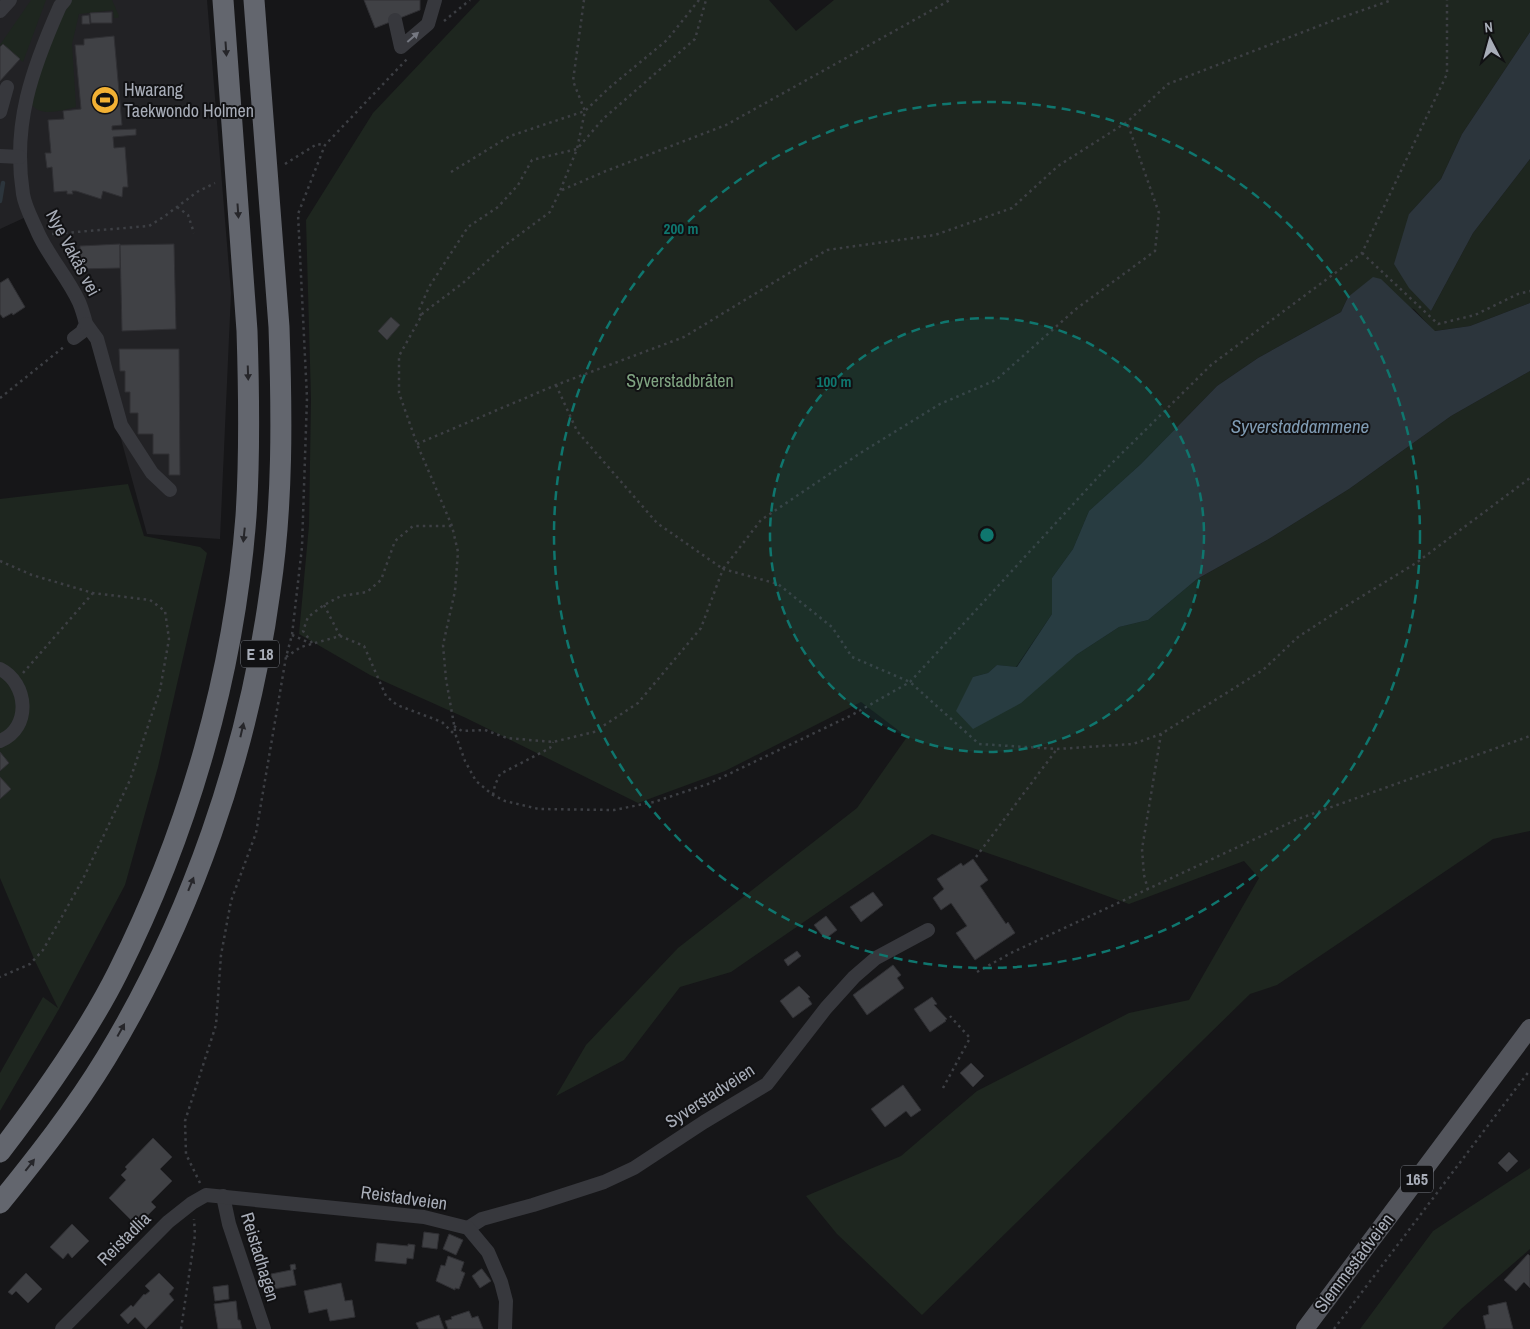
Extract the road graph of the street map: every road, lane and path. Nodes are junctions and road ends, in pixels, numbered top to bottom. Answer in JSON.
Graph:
{"nodes":[{"id":1,"x":10,"y":0,"type":"edge"},
{"id":2,"x":65,"y":0,"type":"edge"},
{"id":3,"x":223,"y":0,"type":"edge"},
{"id":4,"x":254,"y":0,"type":"edge"},
{"id":5,"x":435,"y":0,"type":"edge"},
{"id":6,"x":470,"y":0,"type":"edge"},
{"id":7,"x":584,"y":0,"type":"edge"},
{"id":8,"x":699,"y":0,"type":"edge"},
{"id":9,"x":706,"y":0,"type":"edge"},
{"id":10,"x":950,"y":0,"type":"edge"},
{"id":11,"x":1392,"y":0,"type":"edge"},
{"id":12,"x":1448,"y":0,"type":"edge"},
{"id":13,"x":0,"y":11,"type":"edge"},
{"id":14,"x":395,"y":20,"type":"dead end"},
{"id":15,"x":442,"y":23,"type":"dead end"},
{"id":16,"x":408,"y":59,"type":"dead end"},
{"id":17,"x":7,"y":87,"type":"dead end"},
{"id":18,"x":585,"y":111,"type":"junction"},
{"id":19,"x":0,"y":112,"type":"edge"},
{"id":20,"x":1127,"y":122,"type":"junction"},
{"id":21,"x":325,"y":145,"type":"junction"},
{"id":22,"x":577,"y":149,"type":"junction"},
{"id":23,"x":0,"y":156,"type":"edge"},
{"id":24,"x":20,"y":157,"type":"junction"},
{"id":25,"x":283,"y":165,"type":"dead end"},
{"id":26,"x":451,"y":172,"type":"dead end"},
{"id":27,"x":215,"y":183,"type":"dead end"},
{"id":28,"x":560,"y":191,"type":"junction"},
{"id":29,"x":177,"y":208,"type":"junction"},
{"id":30,"x":194,"y":233,"type":"dead end"},
{"id":31,"x":38,"y":235,"type":"junction"},
{"id":32,"x":1362,"y":253,"type":"junction"},
{"id":33,"x":1530,"y":291,"type":"edge"},
{"id":34,"x":421,"y":316,"type":"junction"},
{"id":35,"x":86,"y":324,"type":"junction"},
{"id":36,"x":74,"y":338,"type":"joint"},
{"id":37,"x":556,"y":385,"type":"junction"},
{"id":38,"x":0,"y":398,"type":"edge"},
{"id":39,"x":417,"y":444,"type":"junction"},
{"id":40,"x":1530,"y":478,"type":"edge"},
{"id":41,"x":170,"y":490,"type":"dead end"},
{"id":42,"x":452,"y":526,"type":"junction"},
{"id":43,"x":0,"y":561,"type":"edge"},
{"id":44,"x":723,"y":569,"type":"junction"},
{"id":45,"x":92,"y":593,"type":"junction"},
{"id":46,"x":324,"y":605,"type":"junction"},
{"id":47,"x":292,"y":635,"type":"junction"},
{"id":48,"x":340,"y":636,"type":"junction"},
{"id":49,"x":312,"y":643,"type":"junction"},
{"id":50,"x":286,"y":657,"type":"junction"},
{"id":51,"x":0,"y":669,"type":"edge"},
{"id":52,"x":16,"y":682,"type":"junction"},
{"id":53,"x":910,"y":682,"type":"junction"},
{"id":54,"x":454,"y":726,"type":"junction"},
{"id":55,"x":1162,"y":734,"type":"junction"},
{"id":56,"x":456,"y":736,"type":"junction"},
{"id":57,"x":1530,"y":736,"type":"edge"},
{"id":58,"x":0,"y":741,"type":"edge"},
{"id":59,"x":553,"y":742,"type":"junction"},
{"id":60,"x":1057,"y":749,"type":"junction"},
{"id":61,"x":493,"y":794,"type":"junction"},
{"id":62,"x":976,"y":857,"type":"dead end"},
{"id":63,"x":1148,"y":890,"type":"junction"},
{"id":64,"x":928,"y":930,"type":"dead end"},
{"id":65,"x":977,"y":972,"type":"dead end"},
{"id":66,"x":0,"y":977,"type":"edge"},
{"id":67,"x":950,"y":1016,"type":"dead end"},
{"id":68,"x":1530,"y":1028,"type":"edge"},
{"id":69,"x":1530,"y":1070,"type":"edge"},
{"id":70,"x":943,"y":1088,"type":"dead end"},
{"id":71,"x":0,"y":1152,"type":"edge"},
{"id":72,"x":206,"y":1195,"type":"junction"},
{"id":73,"x":223,"y":1196,"type":"junction"},
{"id":74,"x":0,"y":1203,"type":"edge"},
{"id":75,"x":192,"y":1203,"type":"junction"},
{"id":76,"x":468,"y":1228,"type":"junction"},
{"id":77,"x":62,"y":1329,"type":"edge"},
{"id":78,"x":181,"y":1329,"type":"edge"},
{"id":79,"x":264,"y":1329,"type":"edge"},
{"id":80,"x":505,"y":1329,"type":"edge"},
{"id":81,"x":1305,"y":1329,"type":"edge"},
{"id":82,"x":1334,"y":1329,"type":"edge"}],
"edges":[{"from":1,"to":13,"type":"street"},
{"from":2,"to":24,"type":"street","name":"Nye Vakås vei"},
{"from":3,"to":71,"type":"highway","number":"E 18","one_way":true},
{"from":74,"to":4,"type":"highway","number":"E 18","one_way":true},
{"from":14,"to":5,"type":"street","one_way":true},
{"from":6,"to":15,"type":"path"},
{"from":7,"to":18,"type":"path"},
{"from":8,"to":18,"type":"path"},
{"from":9,"to":22,"type":"path"},
{"from":10,"to":28,"type":"path"},
{"from":11,"to":20,"type":"path"},
{"from":12,"to":32,"type":"path"},
{"from":16,"to":21,"type":"path"},
{"from":17,"to":19,"type":"street"},
{"from":18,"to":22,"type":"path"},
{"from":18,"to":26,"type":"path"},
{"from":20,"to":37,"type":"path"},
{"from":20,"to":44,"type":"path"},
{"from":21,"to":25,"type":"path"},
{"from":21,"to":47,"type":"path"},
{"from":22,"to":28,"type":"path"},
{"from":22,"to":34,"type":"path"},
{"from":23,"to":24,"type":"street"},
{"from":24,"to":31,"type":"street","name":"Nye Vakås vei"},
{"from":27,"to":29,"type":"path"},
{"from":28,"to":34,"type":"path"},
{"from":29,"to":30,"type":"path"},
{"from":29,"to":31,"type":"path"},
{"from":31,"to":35,"type":"street","name":"Nye Vakås vei"},
{"from":32,"to":33,"type":"path"},
{"from":32,"to":53,"type":"path"},
{"from":34,"to":39,"type":"path"},
{"from":35,"to":36,"type":"street","name":"Nye Vakås vei"},
{"from":35,"to":41,"type":"street","name":"Nye Vakås vei"},
{"from":36,"to":38,"type":"path"},
{"from":37,"to":39,"type":"path"},
{"from":37,"to":44,"type":"path"},
{"from":39,"to":42,"type":"path"},
{"from":40,"to":55,"type":"path"},
{"from":42,"to":46,"type":"path"},
{"from":42,"to":54,"type":"path"},
{"from":43,"to":45,"type":"path"},
{"from":44,"to":53,"type":"path"},
{"from":44,"to":59,"type":"path"},
{"from":45,"to":52,"type":"path"},
{"from":45,"to":66,"type":"path"},
{"from":46,"to":48,"type":"path"},
{"from":46,"to":49,"type":"path"},
{"from":47,"to":49,"type":"path"},
{"from":47,"to":50,"type":"path"},
{"from":48,"to":49,"type":"path"},
{"from":48,"to":56,"type":"path"},
{"from":49,"to":50,"type":"path"},
{"from":50,"to":72,"type":"path"},
{"from":51,"to":52,"type":"street"},
{"from":52,"to":58,"type":"street"},
{"from":53,"to":60,"type":"path"},
{"from":53,"to":61,"type":"path"},
{"from":54,"to":56,"type":"path"},
{"from":54,"to":59,"type":"path"},
{"from":55,"to":60,"type":"path"},
{"from":55,"to":63,"type":"path"},
{"from":56,"to":61,"type":"path"},
{"from":57,"to":63,"type":"path"},
{"from":59,"to":61,"type":"path"},
{"from":60,"to":62,"type":"path"},
{"from":63,"to":65,"type":"path"},
{"from":64,"to":76,"type":"street","name":"Syverstadveien"},
{"from":67,"to":70,"type":"path"},
{"from":68,"to":81,"type":"main road","name":"Slemmestadveien","number":"165"},
{"from":69,"to":82,"type":"path"},
{"from":72,"to":73,"type":"street"},
{"from":72,"to":75,"type":"street","name":"Reistadlia"},
{"from":73,"to":76,"type":"street","name":"Reistadveien"},
{"from":73,"to":79,"type":"street","name":"Reistadhagen"},
{"from":75,"to":77,"type":"street","name":"Reistadlia"},
{"from":75,"to":78,"type":"path"},
{"from":76,"to":80,"type":"street"}]}
